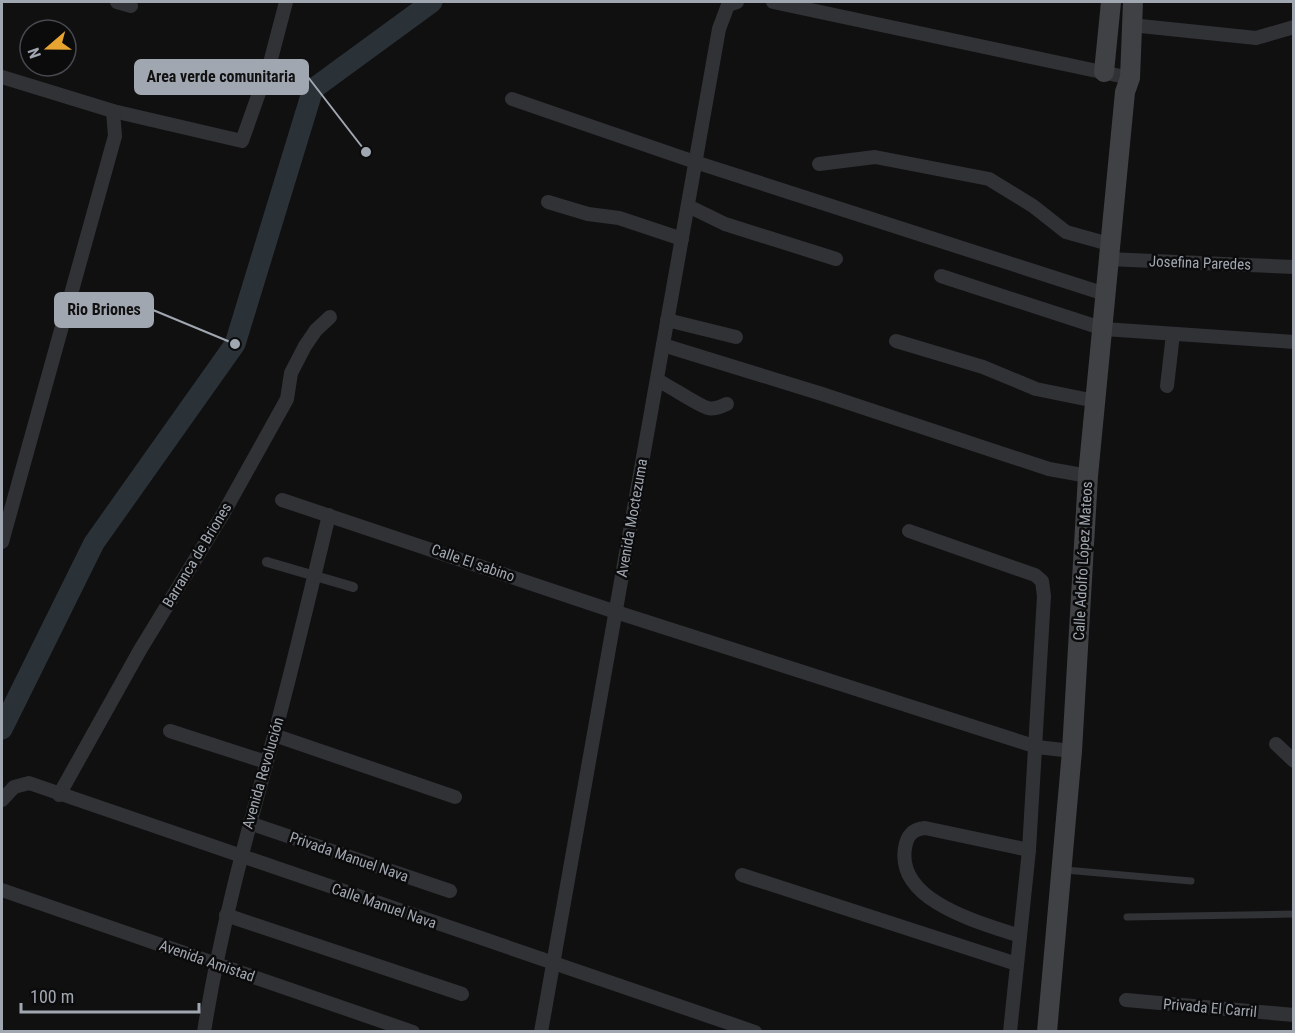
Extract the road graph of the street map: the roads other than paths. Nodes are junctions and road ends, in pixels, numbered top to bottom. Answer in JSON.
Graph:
{"nodes":[{"id":1,"x":117,"y":2,"type":"edge"},
{"id":2,"x":286,"y":2,"type":"edge"},
{"id":3,"x":773,"y":2,"type":"edge"},
{"id":4,"x":1111,"y":2,"type":"edge"},
{"id":5,"x":1119,"y":2,"type":"edge"},
{"id":6,"x":1133,"y":2,"type":"edge"},
{"id":7,"x":733,"y":3,"type":"edge"},
{"id":8,"x":131,"y":6,"type":"dead end"},
{"id":9,"x":1131,"y":25,"type":"junction"},
{"id":10,"x":1293,"y":27,"type":"edge"},
{"id":11,"x":2,"y":77,"type":"edge"},
{"id":12,"x":1120,"y":80,"type":"junction"},
{"id":13,"x":512,"y":99,"type":"dead end"},
{"id":14,"x":113,"y":111,"type":"junction"},
{"id":15,"x":695,"y":162,"type":"junction"},
{"id":16,"x":819,"y":164,"type":"dead end"},
{"id":17,"x":548,"y":202,"type":"dead end"},
{"id":18,"x":688,"y":206,"type":"junction"},
{"id":19,"x":682,"y":239,"type":"junction"},
{"id":20,"x":1108,"y":251,"type":"junction"},
{"id":21,"x":836,"y":259,"type":"dead end"},
{"id":22,"x":1293,"y":267,"type":"edge"},
{"id":23,"x":941,"y":276,"type":"dead end"},
{"id":24,"x":1105,"y":294,"type":"junction"},
{"id":25,"x":330,"y":317,"type":"dead end"},
{"id":26,"x":667,"y":320,"type":"junction"},
{"id":27,"x":1104,"y":329,"type":"junction"},
{"id":28,"x":1173,"y":334,"type":"junction"},
{"id":29,"x":736,"y":337,"type":"dead end"},
{"id":30,"x":896,"y":341,"type":"dead end"},
{"id":31,"x":1293,"y":342,"type":"edge"},
{"id":32,"x":663,"y":345,"type":"junction"},
{"id":33,"x":657,"y":380,"type":"junction"},
{"id":34,"x":1167,"y":386,"type":"dead end"},
{"id":35,"x":1095,"y":401,"type":"junction"},
{"id":36,"x":727,"y":404,"type":"dead end"},
{"id":37,"x":1088,"y":476,"type":"junction"},
{"id":38,"x":282,"y":500,"type":"dead end"},
{"id":39,"x":330,"y":515,"type":"junction"},
{"id":40,"x":909,"y":531,"type":"dead end"},
{"id":41,"x":2,"y":542,"type":"edge"},
{"id":42,"x":267,"y":562,"type":"dead end"},
{"id":43,"x":314,"y":575,"type":"junction"},
{"id":44,"x":353,"y":587,"type":"dead end"},
{"id":45,"x":616,"y":612,"type":"junction"},
{"id":46,"x":170,"y":731,"type":"dead end"},
{"id":47,"x":274,"y":735,"type":"junction"},
{"id":48,"x":1276,"y":744,"type":"dead end"},
{"id":49,"x":1037,"y":747,"type":"junction"},
{"id":50,"x":1072,"y":751,"type":"junction"},
{"id":51,"x":1293,"y":761,"type":"edge"},
{"id":52,"x":266,"y":762,"type":"junction"},
{"id":53,"x":59,"y":795,"type":"junction"},
{"id":54,"x":454,"y":797,"type":"dead end"},
{"id":55,"x":2,"y":800,"type":"edge"},
{"id":56,"x":249,"y":823,"type":"junction"},
{"id":57,"x":1029,"y":850,"type":"junction"},
{"id":58,"x":239,"y":857,"type":"junction"},
{"id":59,"x":1062,"y":870,"type":"junction"},
{"id":60,"x":742,"y":874,"type":"dead end"},
{"id":61,"x":1191,"y":881,"type":"dead end"},
{"id":62,"x":2,"y":890,"type":"edge"},
{"id":63,"x":450,"y":891,"type":"dead end"},
{"id":64,"x":1293,"y":914,"type":"edge"},
{"id":65,"x":226,"y":915,"type":"junction"},
{"id":66,"x":1127,"y":917,"type":"dead end"},
{"id":67,"x":1020,"y":936,"type":"junction"},
{"id":68,"x":214,"y":964,"type":"junction"},
{"id":69,"x":1017,"y":964,"type":"junction"},
{"id":70,"x":553,"y":965,"type":"junction"},
{"id":71,"x":462,"y":994,"type":"dead end"},
{"id":72,"x":1126,"y":1000,"type":"dead end"},
{"id":73,"x":1293,"y":1015,"type":"edge"},
{"id":74,"x":204,"y":1032,"type":"edge"},
{"id":75,"x":413,"y":1032,"type":"edge"},
{"id":76,"x":542,"y":1032,"type":"edge"},
{"id":77,"x":755,"y":1032,"type":"edge"},
{"id":78,"x":1010,"y":1032,"type":"edge"},
{"id":79,"x":1047,"y":1032,"type":"edge"}],
"edges":[{"from":1,"to":8,"type":"street"},
{"from":2,"to":14,"type":"street"},
{"from":3,"to":12,"type":"street"},
{"from":4,"to":12,"type":"main road"},
{"from":5,"to":12,"type":"main road","name":"Calle Adolfo López Mateos"},
{"from":6,"to":9,"type":"main road","name":"Calle Adolfo López Mateos"},
{"from":7,"to":15,"type":"street","name":"Avenida Moctezuma"},
{"from":9,"to":10,"type":"street"},
{"from":9,"to":12,"type":"main road","name":"Calle Adolfo López Mateos"},
{"from":11,"to":14,"type":"street"},
{"from":12,"to":20,"type":"main road","name":"Calle Adolfo López Mateos"},
{"from":13,"to":15,"type":"street"},
{"from":14,"to":41,"type":"street"},
{"from":15,"to":18,"type":"street","name":"Avenida Moctezuma"},
{"from":15,"to":24,"type":"street"},
{"from":16,"to":20,"type":"street","name":"Josefina Paredes"},
{"from":17,"to":19,"type":"street"},
{"from":18,"to":19,"type":"street","name":"Avenida Moctezuma"},
{"from":18,"to":21,"type":"street"},
{"from":19,"to":26,"type":"street","name":"Avenida Moctezuma"},
{"from":20,"to":22,"type":"street","name":"Josefina Paredes"},
{"from":20,"to":24,"type":"main road","name":"Calle Adolfo López Mateos"},
{"from":23,"to":27,"type":"street"},
{"from":24,"to":27,"type":"main road","name":"Calle Adolfo López Mateos"},
{"from":25,"to":53,"type":"street","name":"Barranca de Briones"},
{"from":26,"to":29,"type":"street"},
{"from":26,"to":32,"type":"street","name":"Avenida Moctezuma"},
{"from":27,"to":28,"type":"street"},
{"from":27,"to":35,"type":"main road","name":"Calle Adolfo López Mateos"},
{"from":28,"to":31,"type":"street"},
{"from":28,"to":34,"type":"street"},
{"from":30,"to":35,"type":"street"},
{"from":32,"to":33,"type":"street","name":"Avenida Moctezuma"},
{"from":32,"to":37,"type":"street"},
{"from":33,"to":36,"type":"street"},
{"from":33,"to":45,"type":"street","name":"Avenida Moctezuma"},
{"from":35,"to":37,"type":"main road","name":"Calle Adolfo López Mateos"},
{"from":37,"to":50,"type":"main road","name":"Calle Adolfo López Mateos"},
{"from":38,"to":39,"type":"street","name":"Calle El sabino"},
{"from":39,"to":43,"type":"street","name":"Avenida Revolución"},
{"from":39,"to":45,"type":"street","name":"Calle El sabino"},
{"from":40,"to":49,"type":"street"},
{"from":42,"to":43,"type":"street"},
{"from":43,"to":44,"type":"street"},
{"from":43,"to":47,"type":"street","name":"Avenida Revolución"},
{"from":45,"to":49,"type":"street","name":"Calle El sabino"},
{"from":45,"to":70,"type":"street","name":"Avenida Moctezuma"},
{"from":46,"to":52,"type":"street"},
{"from":47,"to":52,"type":"street","name":"Avenida Revolución"},
{"from":47,"to":54,"type":"street"},
{"from":48,"to":51,"type":"street"},
{"from":49,"to":50,"type":"street","name":"Calle El sabino"},
{"from":49,"to":57,"type":"street"},
{"from":50,"to":59,"type":"main road","name":"Calle Adolfo López Mateos"},
{"from":52,"to":56,"type":"street","name":"Avenida Revolución"},
{"from":53,"to":55,"type":"street","name":"Calle Manuel Nava"},
{"from":53,"to":58,"type":"street","name":"Calle Manuel Nava"},
{"from":56,"to":58,"type":"street","name":"Avenida Revolución"},
{"from":56,"to":63,"type":"street","name":"Privada Manuel Nava"},
{"from":57,"to":67,"type":"street"},
{"from":57,"to":67,"type":"street"},
{"from":58,"to":65,"type":"street","name":"Avenida Revolución"},
{"from":58,"to":70,"type":"street","name":"Calle Manuel Nava"},
{"from":59,"to":61,"type":"lane"},
{"from":59,"to":79,"type":"main road","name":"Calle Adolfo López Mateos"},
{"from":60,"to":69,"type":"street"},
{"from":62,"to":68,"type":"street","name":"Avenida Amistad"},
{"from":64,"to":66,"type":"lane"},
{"from":65,"to":68,"type":"street","name":"Avenida Revolución"},
{"from":65,"to":71,"type":"street"},
{"from":67,"to":69,"type":"street"},
{"from":68,"to":74,"type":"street","name":"Avenida Revolución"},
{"from":68,"to":75,"type":"street","name":"Avenida Amistad"},
{"from":69,"to":78,"type":"street"},
{"from":70,"to":76,"type":"street","name":"Avenida Moctezuma"},
{"from":70,"to":77,"type":"street","name":"Calle Manuel Nava"},
{"from":72,"to":73,"type":"street","name":"Privada El Carril"}]}
